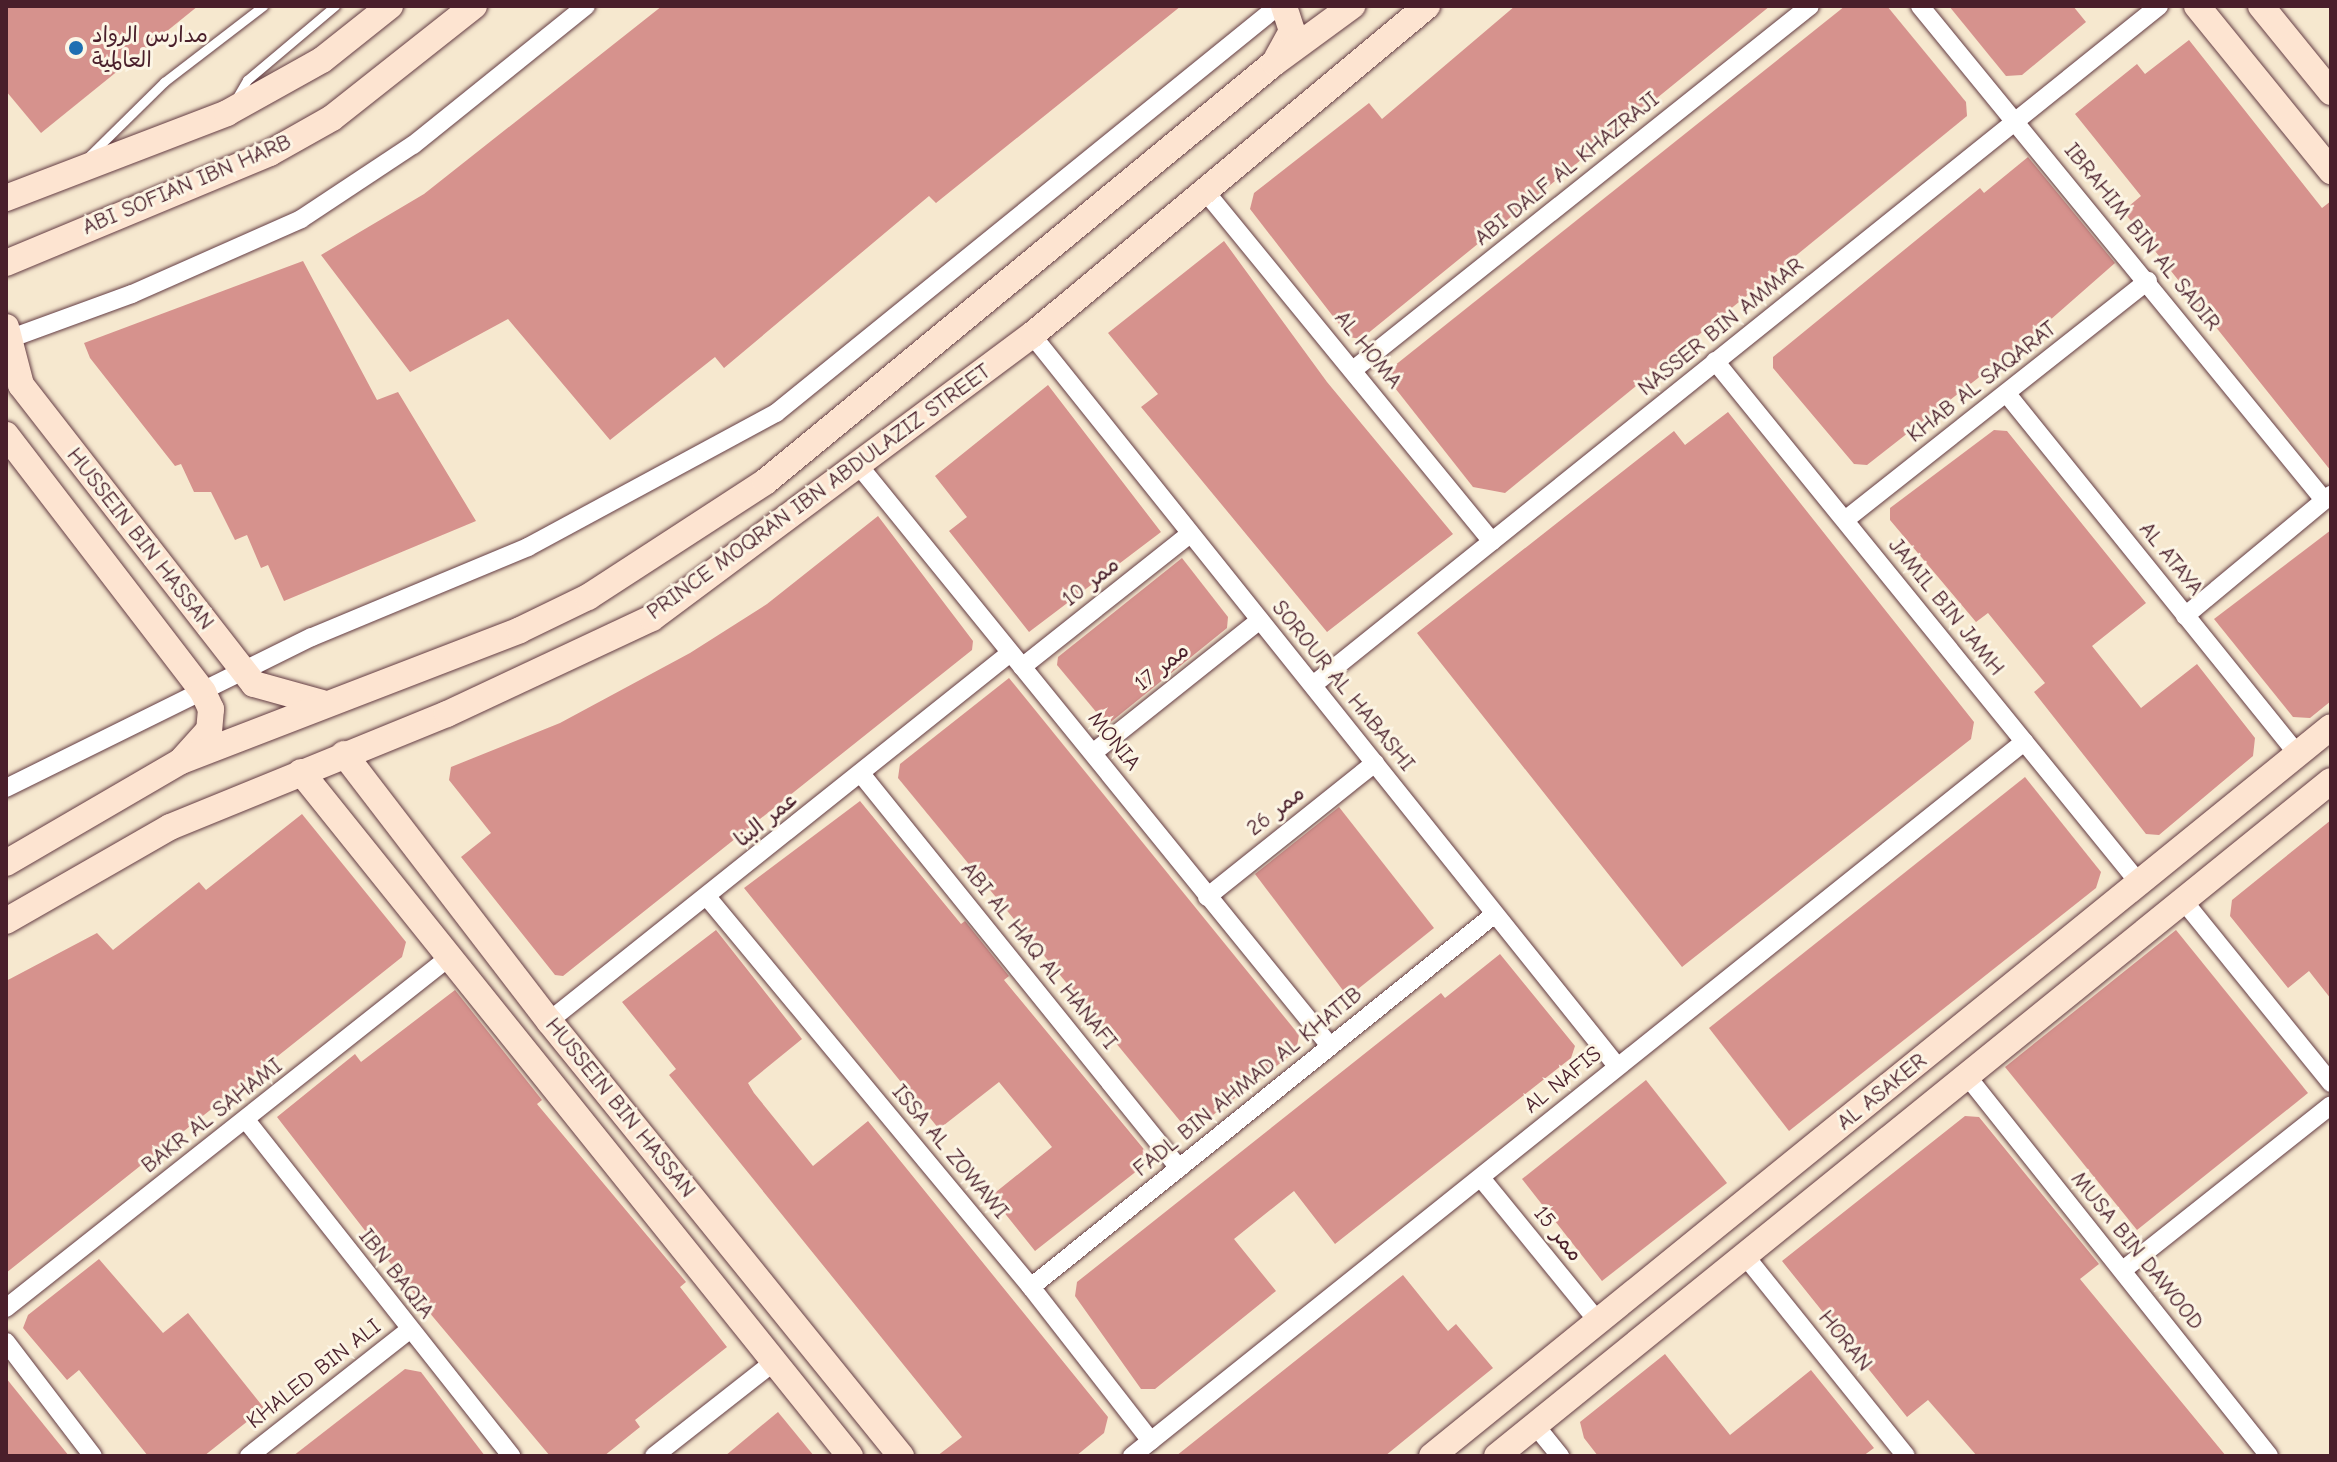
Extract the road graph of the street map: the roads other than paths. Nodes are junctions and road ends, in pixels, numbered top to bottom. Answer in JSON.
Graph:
{"nodes":[{"id":1,"x":263,"y":6,"type":"edge"},
{"id":2,"x":335,"y":6,"type":"edge"},
{"id":3,"x":390,"y":6,"type":"edge"},
{"id":4,"x":474,"y":6,"type":"edge"},
{"id":5,"x":586,"y":6,"type":"edge"},
{"id":6,"x":1278,"y":6,"type":"edge"},
{"id":7,"x":1284,"y":6,"type":"edge"},
{"id":8,"x":1352,"y":6,"type":"edge"},
{"id":9,"x":1427,"y":6,"type":"edge"},
{"id":10,"x":1810,"y":6,"type":"edge"},
{"id":11,"x":1920,"y":6,"type":"edge"},
{"id":12,"x":2159,"y":6,"type":"edge"},
{"id":13,"x":2197,"y":6,"type":"edge"},
{"id":14,"x":2261,"y":6,"type":"edge"},
{"id":15,"x":443,"y":16,"type":"edge"},
{"id":16,"x":1274,"y":63,"type":"junction"},
{"id":17,"x":2331,"y":92,"type":"edge"},
{"id":18,"x":227,"y":113,"type":"junction"},
{"id":19,"x":2018,"y":122,"type":"junction"},
{"id":20,"x":2331,"y":171,"type":"edge"},
{"id":21,"x":65,"y":179,"type":"junction"},
{"id":22,"x":1205,"y":191,"type":"junction"},
{"id":23,"x":8,"y":194,"type":"edge"},
{"id":24,"x":6,"y":263,"type":"edge"},
{"id":25,"x":2148,"y":281,"type":"junction"},
{"id":26,"x":7,"y":335,"type":"edge"},
{"id":27,"x":1032,"y":335,"type":"junction"},
{"id":28,"x":1715,"y":361,"type":"junction"},
{"id":29,"x":1353,"y":370,"type":"junction"},
{"id":30,"x":2007,"y":394,"type":"junction"},
{"id":31,"x":6,"y":435,"type":"edge"},
{"id":32,"x":860,"y":467,"type":"junction"},
{"id":33,"x":2327,"y":497,"type":"edge"},
{"id":34,"x":1845,"y":520,"type":"junction"},
{"id":35,"x":1190,"y":534,"type":"junction"},
{"id":36,"x":1492,"y":542,"type":"junction"},
{"id":37,"x":2185,"y":616,"type":"junction"},
{"id":38,"x":1260,"y":620,"type":"junction"},
{"id":39,"x":509,"y":635,"type":"junction"},
{"id":40,"x":1016,"y":660,"type":"junction"},
{"id":41,"x":243,"y":670,"type":"junction"},
{"id":42,"x":528,"y":676,"type":"junction"},
{"id":43,"x":1313,"y":685,"type":"junction"},
{"id":44,"x":203,"y":692,"type":"junction"},
{"id":45,"x":322,"y":703,"type":"junction"},
{"id":46,"x":2331,"y":727,"type":"edge"},
{"id":47,"x":2024,"y":742,"type":"junction"},
{"id":48,"x":1094,"y":752,"type":"junction"},
{"id":49,"x":344,"y":754,"type":"junction"},
{"id":50,"x":2297,"y":754,"type":"junction"},
{"id":51,"x":181,"y":761,"type":"junction"},
{"id":52,"x":1375,"y":763,"type":"junction"},
{"id":53,"x":301,"y":772,"type":"junction"},
{"id":54,"x":862,"y":775,"type":"junction"},
{"id":55,"x":2331,"y":781,"type":"edge"},
{"id":56,"x":6,"y":788,"type":"edge"},
{"id":57,"x":6,"y":863,"type":"edge"},
{"id":58,"x":2139,"y":883,"type":"junction"},
{"id":59,"x":1207,"y":897,"type":"junction"},
{"id":60,"x":708,"y":898,"type":"junction"},
{"id":61,"x":2182,"y":899,"type":"junction"},
{"id":62,"x":1495,"y":914,"type":"junction"},
{"id":63,"x":6,"y":921,"type":"edge"},
{"id":64,"x":447,"y":959,"type":"junction"},
{"id":65,"x":549,"y":1021,"type":"junction"},
{"id":66,"x":1330,"y":1046,"type":"junction"},
{"id":67,"x":1617,"y":1066,"type":"junction"},
{"id":68,"x":1967,"y":1076,"type":"junction"},
{"id":69,"x":2331,"y":1083,"type":"edge"},
{"id":70,"x":2331,"y":1105,"type":"edge"},
{"id":71,"x":246,"y":1120,"type":"junction"},
{"id":72,"x":1179,"y":1168,"type":"junction"},
{"id":73,"x":1481,"y":1178,"type":"junction"},
{"id":74,"x":1776,"y":1178,"type":"junction"},
{"id":75,"x":1801,"y":1210,"type":"junction"},
{"id":76,"x":1746,"y":1257,"type":"junction"},
{"id":77,"x":2123,"y":1270,"type":"junction"},
{"id":78,"x":1031,"y":1287,"type":"junction"},
{"id":79,"x":6,"y":1308,"type":"edge"},
{"id":80,"x":1597,"y":1320,"type":"junction"},
{"id":81,"x":409,"y":1330,"type":"junction"},
{"id":82,"x":6,"y":1342,"type":"edge"},
{"id":83,"x":774,"y":1362,"type":"junction"},
{"id":84,"x":1535,"y":1425,"type":"junction"},
{"id":85,"x":1151,"y":1441,"type":"junction"},
{"id":86,"x":93,"y":1456,"type":"edge"},
{"id":87,"x":249,"y":1456,"type":"edge"},
{"id":88,"x":511,"y":1456,"type":"edge"},
{"id":89,"x":654,"y":1456,"type":"edge"},
{"id":90,"x":850,"y":1456,"type":"edge"},
{"id":91,"x":901,"y":1456,"type":"edge"},
{"id":92,"x":1132,"y":1456,"type":"edge"},
{"id":93,"x":1432,"y":1456,"type":"edge"},
{"id":94,"x":1497,"y":1456,"type":"edge"},
{"id":95,"x":1560,"y":1456,"type":"edge"},
{"id":96,"x":1906,"y":1456,"type":"edge"},
{"id":97,"x":2269,"y":1456,"type":"edge"}],
"edges":[{"from":1,"to":21,"type":"lane"},
{"from":2,"to":18,"type":"lane"},
{"from":3,"to":18,"type":"street"},
{"from":4,"to":15,"type":"street","name":"ABI SOFIAN IBN HARB"},
{"from":5,"to":26,"type":"street"},
{"from":6,"to":41,"type":"street"},
{"from":7,"to":16,"type":"street"},
{"from":8,"to":16,"type":"street","name":"PRINCE MOQRAN IBN ABDULAZIZ STREET"},
{"from":9,"to":22,"type":"street","name":"PRINCE MOQRAN IBN ABDULAZIZ STREET"},
{"from":10,"to":29,"type":"street","name":"ABI DALF AL KHAZRAJI"},
{"from":11,"to":19,"type":"street","name":"IBRAHIM BIN AL SADIR"},
{"from":12,"to":19,"type":"street","name":"NASSER BIN AMMAR"},
{"from":13,"to":20,"type":"street"},
{"from":14,"to":17,"type":"street"},
{"from":15,"to":24,"type":"street","name":"ABI SOFIAN IBN HARB"},
{"from":16,"to":39,"type":"street","name":"PRINCE MOQRAN IBN ABDULAZIZ STREET"},
{"from":18,"to":21,"type":"street"},
{"from":19,"to":25,"type":"street","name":"IBRAHIM BIN AL SADIR"},
{"from":19,"to":28,"type":"street","name":"NASSER BIN AMMAR"},
{"from":21,"to":23,"type":"street"},
{"from":22,"to":27,"type":"street","name":"PRINCE MOQRAN IBN ABDULAZIZ STREET"},
{"from":22,"to":29,"type":"street","name":"AL HOMA"},
{"from":25,"to":30,"type":"street","name":"KHAB AL SAQARAT"},
{"from":25,"to":33,"type":"street","name":"IBRAHIM BIN AL SADIR"},
{"from":26,"to":41,"type":"street","name":"HUSSEIN BIN HASSAN"},
{"from":27,"to":32,"type":"street","name":"PRINCE MOQRAN IBN ABDULAZIZ STREET"},
{"from":27,"to":35,"type":"street","name":"SOROUR AL HABASHI"},
{"from":28,"to":34,"type":"street","name":"JAMIL BIN JAMH"},
{"from":28,"to":36,"type":"street","name":"NASSER BIN AMMAR"},
{"from":29,"to":36,"type":"street","name":"AL HOMA"},
{"from":30,"to":34,"type":"street","name":"KHAB AL SAQARAT"},
{"from":30,"to":37,"type":"street","name":"AL ATAYA"},
{"from":31,"to":44,"type":"street","name":"HUSSEIN BIN HASSAN"},
{"from":32,"to":40,"type":"street","name":"MONIA"},
{"from":32,"to":42,"type":"street","name":"PRINCE MOQRAN IBN ABDULAZIZ STREET"},
{"from":33,"to":37,"type":"street"},
{"from":34,"to":47,"type":"street","name":"JAMIL BIN JAMH"},
{"from":35,"to":38,"type":"street","name":"SOROUR AL HABASHI"},
{"from":35,"to":40,"type":"street","name":"ممر 10"},
{"from":36,"to":43,"type":"street","name":"NASSER BIN AMMAR"},
{"from":37,"to":50,"type":"street","name":"AL ATAYA"},
{"from":38,"to":43,"type":"street","name":"SOROUR AL HABASHI"},
{"from":38,"to":48,"type":"street","name":"ممر 17"},
{"from":39,"to":42,"type":"street"},
{"from":39,"to":45,"type":"street","name":"PRINCE MOQRAN IBN ABDULAZIZ STREET"},
{"from":40,"to":48,"type":"street","name":"MONIA"},
{"from":40,"to":54,"type":"street","name":"عمر البنا"},
{"from":41,"to":44,"type":"street"},
{"from":41,"to":45,"type":"street","name":"HUSSEIN BIN HASSAN"},
{"from":42,"to":49,"type":"street","name":"PRINCE MOQRAN IBN ABDULAZIZ STREET"},
{"from":43,"to":52,"type":"street","name":"SOROUR AL HABASHI"},
{"from":44,"to":51,"type":"street","name":"HUSSEIN BIN HASSAN"},
{"from":44,"to":56,"type":"street"},
{"from":45,"to":51,"type":"street","name":"PRINCE MOQRAN IBN ABDULAZIZ STREET"},
{"from":46,"to":50,"type":"street","name":"AL ASAKER"},
{"from":47,"to":58,"type":"street","name":"JAMIL BIN JAMH"},
{"from":47,"to":67,"type":"street","name":"AL NAFIS"},
{"from":48,"to":59,"type":"street","name":"MONIA"},
{"from":49,"to":53,"type":"street","name":"PRINCE MOQRAN IBN ABDULAZIZ STREET"},
{"from":49,"to":65,"type":"street","name":"HUSSEIN BIN HASSAN"},
{"from":50,"to":58,"type":"street","name":"AL ASAKER"},
{"from":51,"to":57,"type":"street","name":"PRINCE MOQRAN IBN ABDULAZIZ STREET"},
{"from":52,"to":59,"type":"street","name":"ممر 26"},
{"from":52,"to":62,"type":"street","name":"SOROUR AL HABASHI"},
{"from":53,"to":63,"type":"street","name":"PRINCE MOQRAN IBN ABDULAZIZ STREET"},
{"from":53,"to":64,"type":"street","name":"HUSSEIN BIN HASSAN"},
{"from":54,"to":60,"type":"street","name":"عمر البنا"},
{"from":54,"to":72,"type":"street","name":"ABI AL HAQ AL HANAFI"},
{"from":55,"to":61,"type":"street","name":"AL ASAKER"},
{"from":58,"to":74,"type":"street","name":"AL ASAKER"},
{"from":59,"to":66,"type":"street","name":"MONIA"},
{"from":60,"to":65,"type":"street","name":"عمر البنا"},
{"from":60,"to":78,"type":"street","name":"ISSA AL ZOWAWI"},
{"from":61,"to":68,"type":"street","name":"AL ASAKER"},
{"from":61,"to":69,"type":"street"},
{"from":62,"to":66,"type":"street","name":"FADL BIN AHMAD AL KHATIB"},
{"from":62,"to":67,"type":"street","name":"SOROUR AL HABASHI"},
{"from":64,"to":71,"type":"street","name":"BAKR AL SAHAMI"},
{"from":64,"to":83,"type":"street","name":"HUSSEIN BIN HASSAN"},
{"from":65,"to":91,"type":"street","name":"HUSSEIN BIN HASSAN"},
{"from":66,"to":72,"type":"street","name":"FADL BIN AHMAD AL KHATIB"},
{"from":67,"to":73,"type":"street","name":"AL NAFIS"},
{"from":68,"to":75,"type":"street","name":"AL ASAKER"},
{"from":68,"to":77,"type":"street","name":"MUSA BIN DAWOOD"},
{"from":70,"to":77,"type":"street"},
{"from":71,"to":79,"type":"street","name":"BAKR AL SAHAMI"},
{"from":71,"to":81,"type":"street","name":"IBN BAQIA"},
{"from":72,"to":78,"type":"street","name":"FADL BIN AHMAD AL KHATIB"},
{"from":73,"to":80,"type":"street","name":"ممر 15"},
{"from":73,"to":85,"type":"street","name":"AL NAFIS"},
{"from":74,"to":75,"type":"street"},
{"from":74,"to":80,"type":"street","name":"AL ASAKER"},
{"from":75,"to":76,"type":"street","name":"AL ASAKER"},
{"from":76,"to":84,"type":"street","name":"AL ASAKER"},
{"from":76,"to":96,"type":"street","name":"HORAN"},
{"from":77,"to":97,"type":"street","name":"MUSA BIN DAWOOD"},
{"from":78,"to":85,"type":"street","name":"ISSA AL ZOWAWI"},
{"from":80,"to":93,"type":"street","name":"AL ASAKER"},
{"from":81,"to":87,"type":"street","name":"KHALED BIN ALI"},
{"from":81,"to":88,"type":"street","name":"IBN BAQIA"},
{"from":82,"to":86,"type":"street"},
{"from":83,"to":89,"type":"street"},
{"from":83,"to":90,"type":"street","name":"HUSSEIN BIN HASSAN"},
{"from":84,"to":94,"type":"street","name":"AL ASAKER"},
{"from":84,"to":95,"type":"street"},
{"from":85,"to":92,"type":"street","name":"AL NAFIS"}]}
